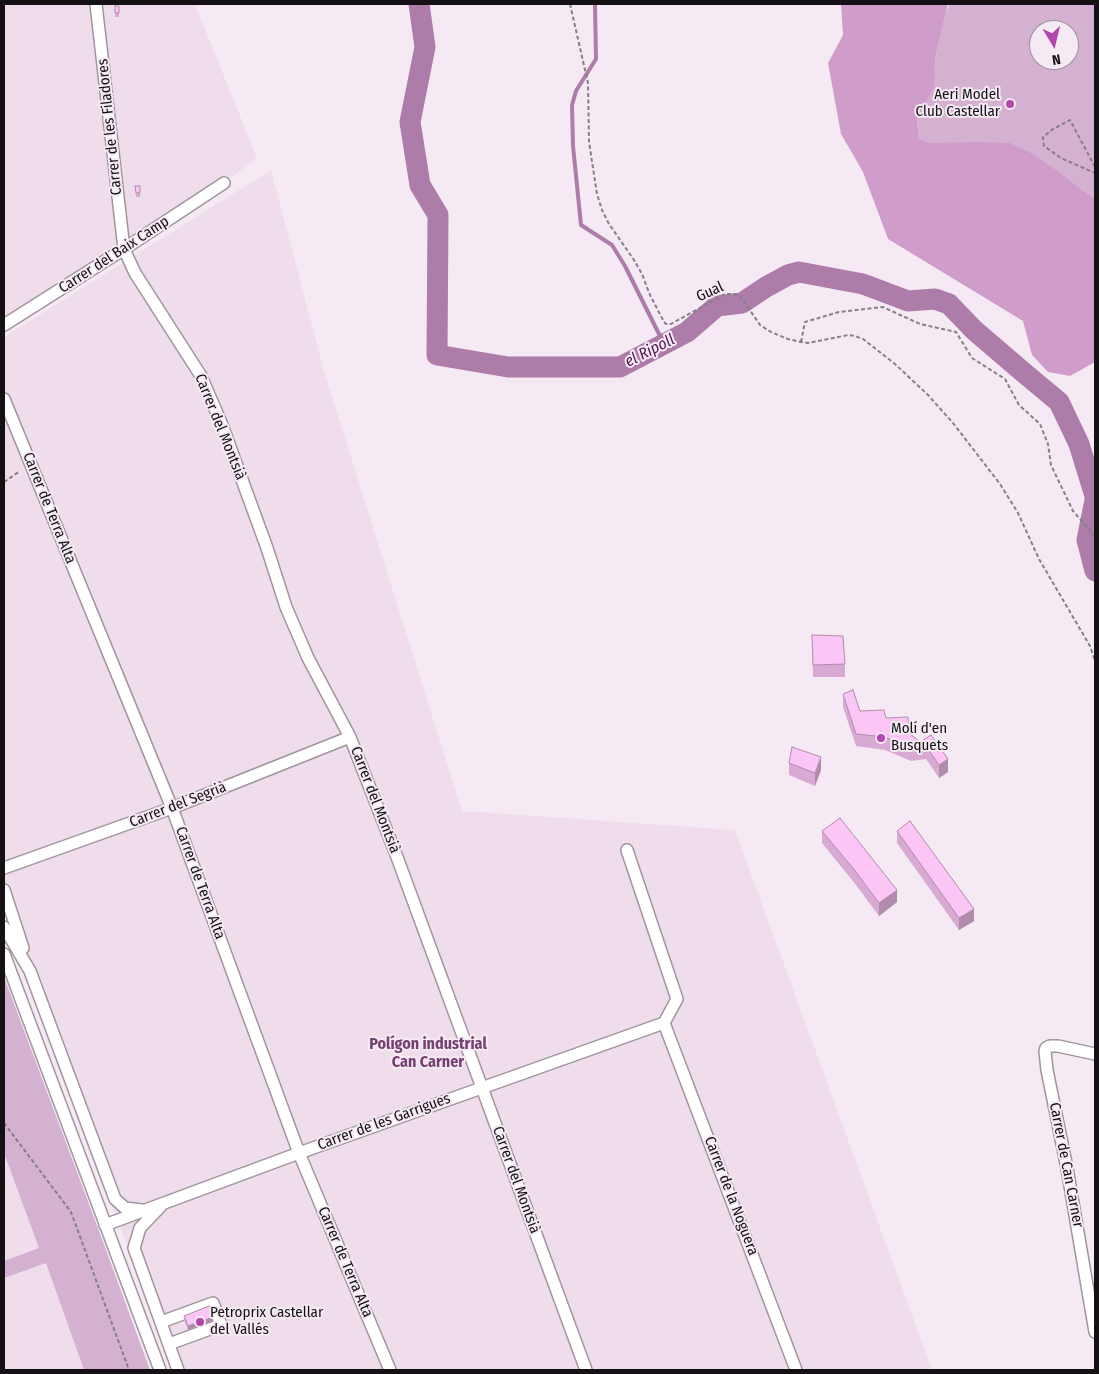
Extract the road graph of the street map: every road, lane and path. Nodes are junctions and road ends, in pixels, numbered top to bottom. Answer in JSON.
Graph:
{"nodes":[{"id":1,"x":96,"y":4,"type":"edge"},
{"id":2,"x":570,"y":4,"type":"edge"},
{"id":3,"x":1095,"y":166,"type":"edge"},
{"id":4,"x":1095,"y":173,"type":"edge"},
{"id":5,"x":224,"y":183,"type":"dead end"},
{"id":6,"x":124,"y":249,"type":"junction"},
{"id":7,"x":4,"y":325,"type":"edge"},
{"id":8,"x":802,"y":342,"type":"junction"},
{"id":9,"x":4,"y":399,"type":"edge"},
{"id":10,"x":31,"y":465,"type":"junction"},
{"id":11,"x":4,"y":482,"type":"edge"},
{"id":12,"x":1095,"y":536,"type":"edge"},
{"id":13,"x":1095,"y":661,"type":"edge"},
{"id":14,"x":350,"y":737,"type":"junction"},
{"id":15,"x":172,"y":808,"type":"junction"},
{"id":16,"x":627,"y":850,"type":"dead end"},
{"id":17,"x":4,"y":868,"type":"edge"},
{"id":18,"x":4,"y":890,"type":"edge"},
{"id":19,"x":4,"y":927,"type":"edge"},
{"id":20,"x":4,"y":954,"type":"edge"},
{"id":21,"x":30,"y":971,"type":"junction"},
{"id":22,"x":664,"y":1022,"type":"junction"},
{"id":23,"x":1095,"y":1054,"type":"edge"},
{"id":24,"x":482,"y":1087,"type":"junction"},
{"id":25,"x":4,"y":1122,"type":"edge"},
{"id":26,"x":299,"y":1153,"type":"junction"},
{"id":27,"x":163,"y":1204,"type":"junction"},
{"id":28,"x":144,"y":1211,"type":"junction"},
{"id":29,"x":105,"y":1225,"type":"junction"},
{"id":30,"x":161,"y":1322,"type":"junction"},
{"id":31,"x":1095,"y":1332,"type":"edge"},
{"id":32,"x":169,"y":1344,"type":"junction"},
{"id":33,"x":129,"y":1370,"type":"edge"},
{"id":34,"x":160,"y":1370,"type":"edge"},
{"id":35,"x":178,"y":1370,"type":"edge"},
{"id":36,"x":390,"y":1370,"type":"edge"},
{"id":37,"x":586,"y":1370,"type":"edge"},
{"id":38,"x":796,"y":1370,"type":"edge"}],
"edges":[{"from":1,"to":6,"type":"street","name":"Carrer de les Filadores"},
{"from":2,"to":8,"type":"path","name":"Gual"},
{"from":3,"to":4,"type":"path"},
{"from":5,"to":6,"type":"street","name":"Carrer del Baix Camp"},
{"from":6,"to":7,"type":"street","name":"Carrer del Baix Camp"},
{"from":6,"to":14,"type":"street","name":"Carrer del Montsià"},
{"from":8,"to":12,"type":"path"},
{"from":8,"to":13,"type":"path"},
{"from":9,"to":10,"type":"street","name":"Carrer de Terra Alta"},
{"from":10,"to":11,"type":"path"},
{"from":10,"to":15,"type":"street","name":"Carrer de Terra Alta"},
{"from":14,"to":15,"type":"street","name":"Carrer del Segrià"},
{"from":14,"to":24,"type":"street","name":"Carrer del Montsià"},
{"from":15,"to":17,"type":"street","name":"Carrer del Segrià"},
{"from":15,"to":26,"type":"street","name":"Carrer de Terra Alta"},
{"from":16,"to":22,"type":"street"},
{"from":18,"to":21,"type":"street"},
{"from":19,"to":21,"type":"street"},
{"from":20,"to":29,"type":"street"},
{"from":21,"to":28,"type":"street"},
{"from":22,"to":24,"type":"street","name":"Carrer de les Garrigues"},
{"from":22,"to":38,"type":"street","name":"Carrer de la Noguera"},
{"from":23,"to":31,"type":"street","name":"Carrer de Can Carner"},
{"from":24,"to":26,"type":"street","name":"Carrer de les Garrigues"},
{"from":24,"to":37,"type":"street","name":"Carrer del Montsià"},
{"from":25,"to":33,"type":"path"},
{"from":26,"to":27,"type":"street","name":"Carrer de les Garrigues"},
{"from":26,"to":36,"type":"street","name":"Carrer de Terra Alta"},
{"from":27,"to":28,"type":"street","name":"Carrer de les Garrigues"},
{"from":27,"to":30,"type":"street"},
{"from":28,"to":29,"type":"street","name":"Carrer de les Garrigues"},
{"from":29,"to":34,"type":"street"},
{"from":30,"to":32,"type":"street"},
{"from":30,"to":32,"type":"street"},
{"from":32,"to":35,"type":"street"}]}
